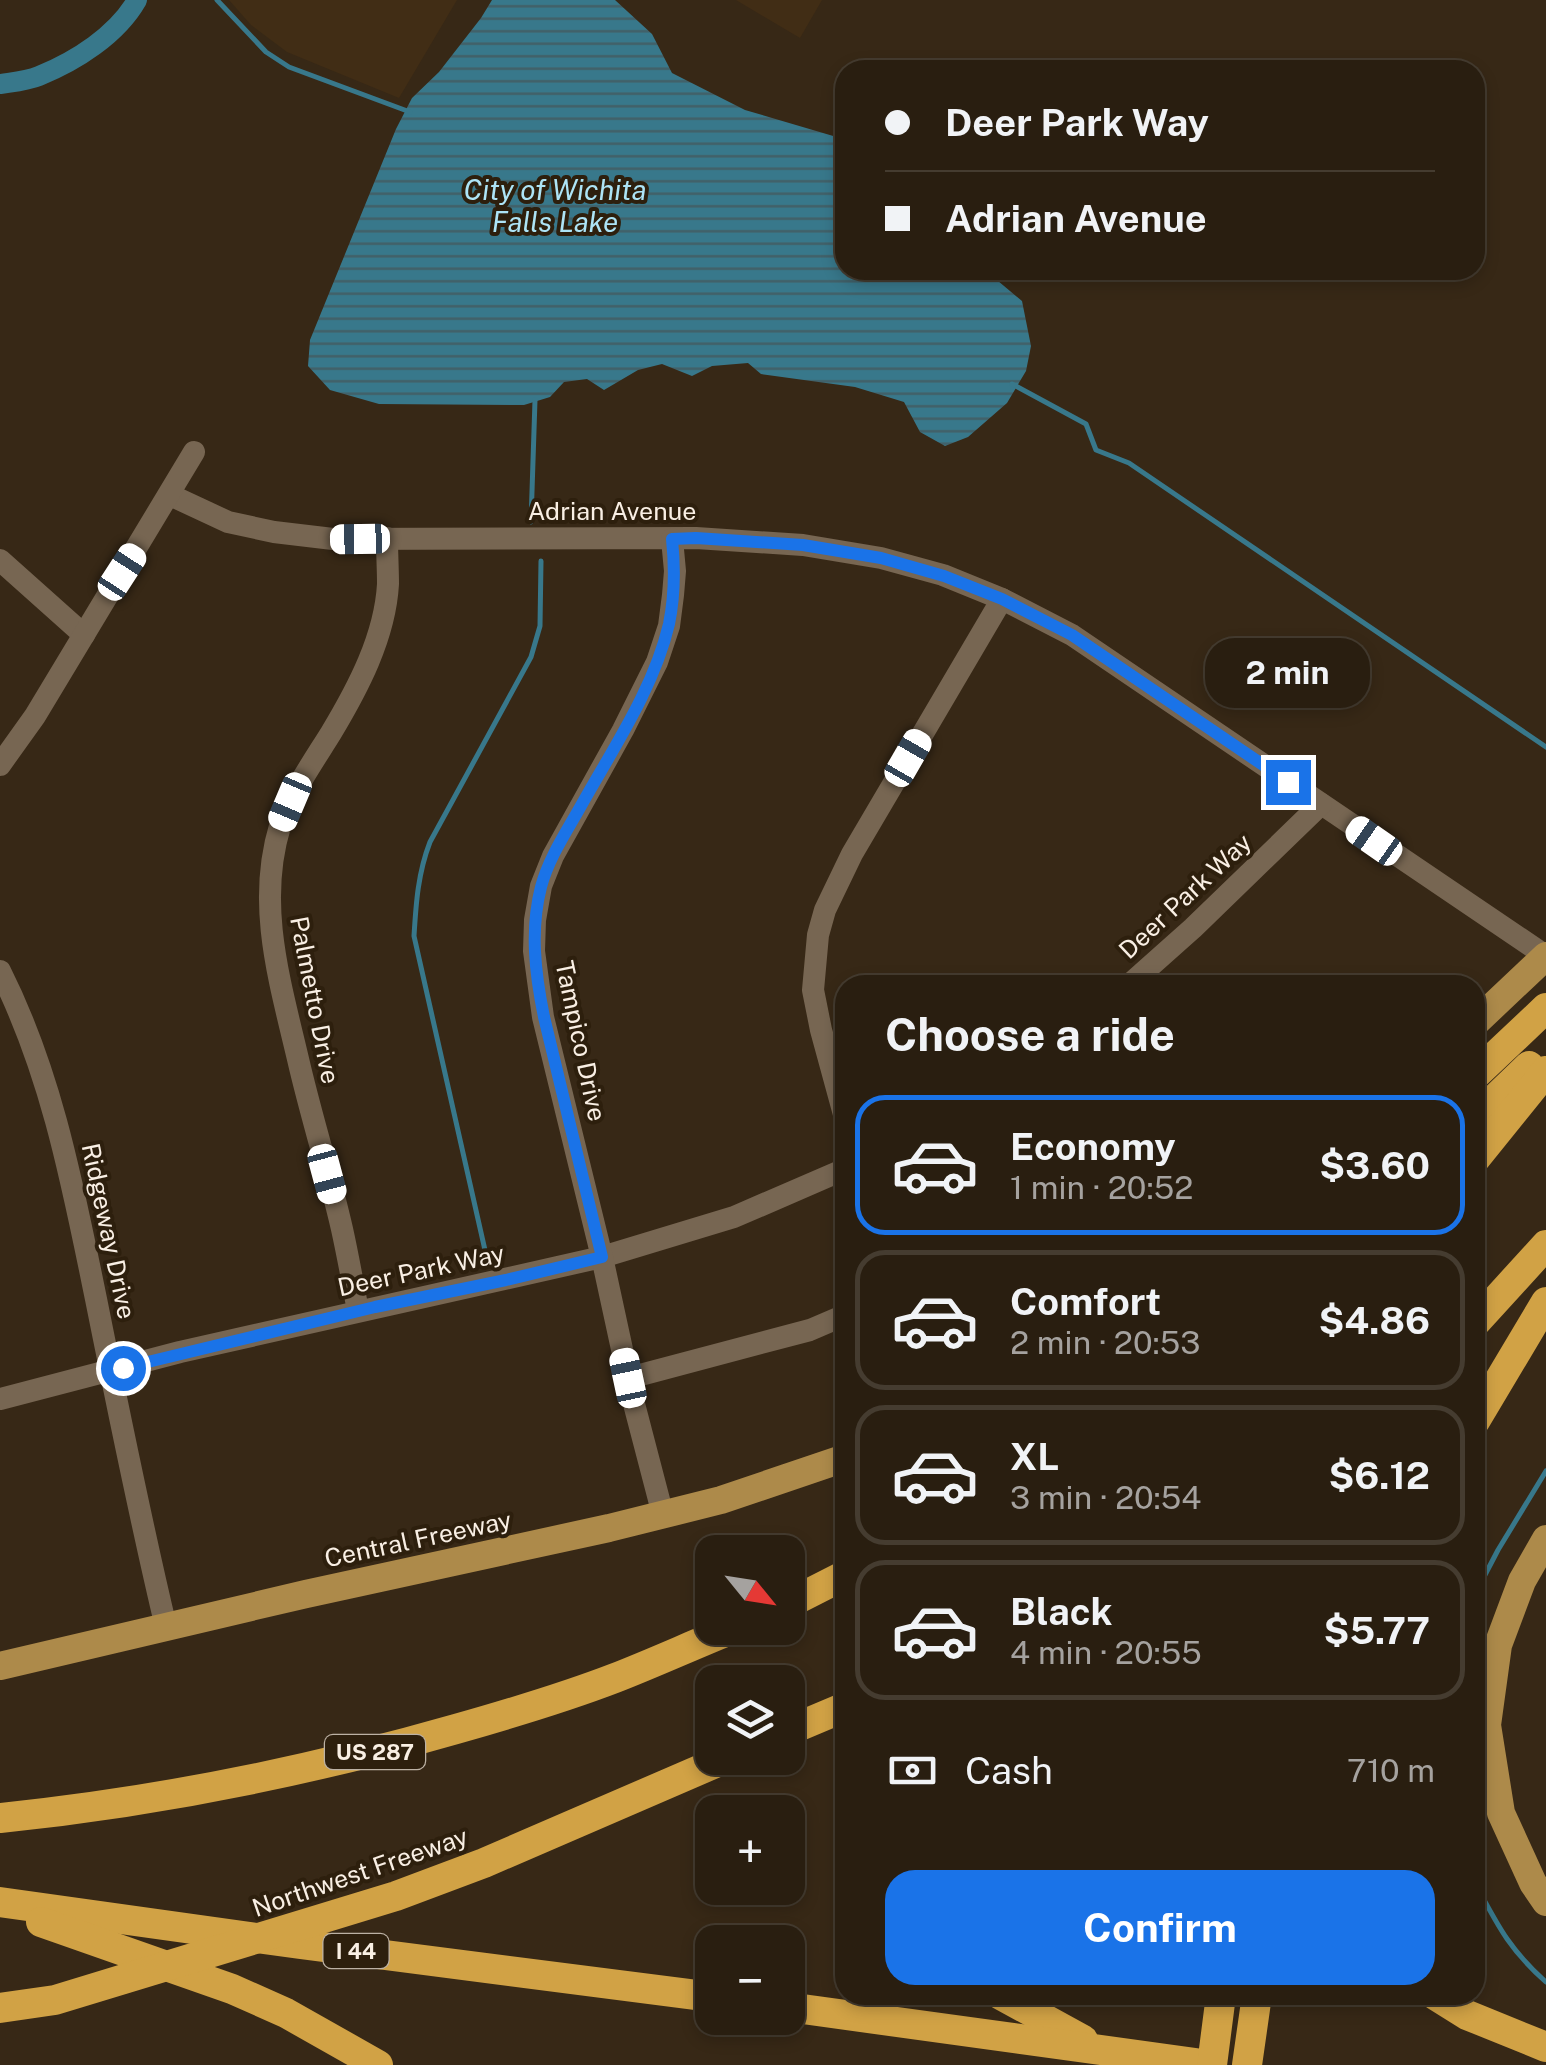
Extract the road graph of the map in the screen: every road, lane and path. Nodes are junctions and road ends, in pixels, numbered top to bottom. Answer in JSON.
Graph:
{"nodes":[{"id":1,"x":194,"y":452,"type":"dead end"},
{"id":2,"x":170,"y":495,"type":"junction"},
{"id":3,"x":386,"y":538,"type":"junction"},
{"id":4,"x":672,"y":539,"type":"junction"},
{"id":5,"x":0,"y":560,"type":"edge"},
{"id":6,"x":1002,"y":599,"type":"junction"},
{"id":7,"x":84,"y":636,"type":"junction"},
{"id":8,"x":0,"y":765,"type":"edge"},
{"id":9,"x":1321,"y":804,"type":"junction"},
{"id":10,"x":1546,"y":956,"type":"edge"},
{"id":11,"x":0,"y":971,"type":"edge"},
{"id":12,"x":1140,"y":975,"type":"edge"},
{"id":13,"x":1546,"y":1008,"type":"edge"},
{"id":14,"x":1485,"y":1014,"type":"edge"},
{"id":15,"x":1546,"y":1050,"type":"edge"},
{"id":16,"x":1485,"y":1066,"type":"edge"},
{"id":17,"x":1546,"y":1071,"type":"edge"},
{"id":18,"x":835,"y":1081,"type":"edge"},
{"id":19,"x":1485,"y":1108,"type":"edge"},
{"id":20,"x":1485,"y":1147,"type":"edge"},
{"id":21,"x":835,"y":1174,"type":"edge"},
{"id":22,"x":1546,"y":1245,"type":"edge"},
{"id":23,"x":602,"y":1257,"type":"junction"},
{"id":24,"x":1546,"y":1302,"type":"edge"},
{"id":25,"x":358,"y":1311,"type":"junction"},
{"id":26,"x":1485,"y":1311,"type":"edge"},
{"id":27,"x":835,"y":1319,"type":"edge"},
{"id":28,"x":110,"y":1370,"type":"junction"},
{"id":29,"x":628,"y":1378,"type":"junction"},
{"id":30,"x":0,"y":1399,"type":"edge"},
{"id":31,"x":1485,"y":1404,"type":"edge"},
{"id":32,"x":835,"y":1461,"type":"edge"},
{"id":33,"x":662,"y":1515,"type":"junction"},
{"id":34,"x":1546,"y":1539,"type":"edge"},
{"id":35,"x":835,"y":1580,"type":"edge"},
{"id":36,"x":805,"y":1595,"type":"edge"},
{"id":37,"x":166,"y":1627,"type":"junction"},
{"id":38,"x":695,"y":1645,"type":"edge"},
{"id":39,"x":0,"y":1666,"type":"edge"},
{"id":40,"x":835,"y":1711,"type":"edge"},
{"id":41,"x":805,"y":1725,"type":"edge"},
{"id":42,"x":695,"y":1772,"type":"edge"},
{"id":43,"x":0,"y":1818,"type":"edge"},
{"id":44,"x":1546,"y":1902,"type":"edge"},
{"id":45,"x":0,"y":1905,"type":"edge"},
{"id":46,"x":695,"y":1994,"type":"edge"},
{"id":47,"x":1019,"y":2005,"type":"edge"},
{"id":48,"x":1219,"y":2005,"type":"edge"},
{"id":49,"x":1256,"y":2005,"type":"edge"},
{"id":50,"x":1450,"y":2005,"type":"edge"},
{"id":51,"x":0,"y":2008,"type":"edge"},
{"id":52,"x":805,"y":2009,"type":"edge"},
{"id":53,"x":1099,"y":2048,"type":"junction"},
{"id":54,"x":1546,"y":2048,"type":"edge"},
{"id":55,"x":378,"y":2065,"type":"edge"},
{"id":56,"x":1211,"y":2065,"type":"edge"},
{"id":57,"x":1247,"y":2065,"type":"edge"}],
"edges":[{"from":1,"to":2,"type":"street"},
{"from":2,"to":3,"type":"street","name":"Adrian Avenue"},
{"from":2,"to":7,"type":"street"},
{"from":3,"to":4,"type":"street","name":"Adrian Avenue"},
{"from":3,"to":25,"type":"street","name":"Palmetto Drive"},
{"from":4,"to":6,"type":"street","name":"Adrian Avenue"},
{"from":4,"to":23,"type":"street","name":"Tampico Drive"},
{"from":5,"to":7,"type":"street"},
{"from":6,"to":9,"type":"street","name":"Adrian Avenue"},
{"from":6,"to":18,"type":"street"},
{"from":7,"to":8,"type":"street"},
{"from":9,"to":10,"type":"street","name":"Adrian Avenue"},
{"from":9,"to":12,"type":"street","name":"Deer Park Way"},
{"from":10,"to":14,"type":"main road"},
{"from":11,"to":28,"type":"street","name":"Ridgeway Drive"},
{"from":13,"to":16,"type":"highway"},
{"from":15,"to":19,"type":"highway"},
{"from":17,"to":20,"type":"highway"},
{"from":21,"to":23,"type":"street","name":"Deer Park Way"},
{"from":22,"to":26,"type":"highway"},
{"from":23,"to":25,"type":"street","name":"Deer Park Way"},
{"from":23,"to":29,"type":"street","name":"Tampico Drive"},
{"from":24,"to":31,"type":"highway"},
{"from":25,"to":28,"type":"street","name":"Deer Park Way"},
{"from":27,"to":29,"type":"street"},
{"from":28,"to":30,"type":"street","name":"Deer Park Way"},
{"from":28,"to":37,"type":"street","name":"Ridgeway Drive"},
{"from":29,"to":33,"type":"street","name":"Tampico Drive"},
{"from":32,"to":33,"type":"main road","name":"Central Freeway"},
{"from":33,"to":37,"type":"main road","name":"Central Freeway"},
{"from":34,"to":44,"type":"main road"},
{"from":35,"to":36,"type":"highway"},
{"from":37,"to":39,"type":"main road","name":"Central Freeway"},
{"from":38,"to":43,"type":"highway","number":"US 287"},
{"from":40,"to":41,"type":"highway"},
{"from":42,"to":51,"type":"highway","name":"Northwest Freeway"},
{"from":45,"to":46,"type":"highway","number":"I 44"},
{"from":45,"to":55,"type":"highway"},
{"from":47,"to":53,"type":"highway"},
{"from":48,"to":56,"type":"highway"},
{"from":49,"to":57,"type":"highway"},
{"from":50,"to":54,"type":"highway"},
{"from":52,"to":53,"type":"highway"},
{"from":53,"to":56,"type":"highway"}]}
